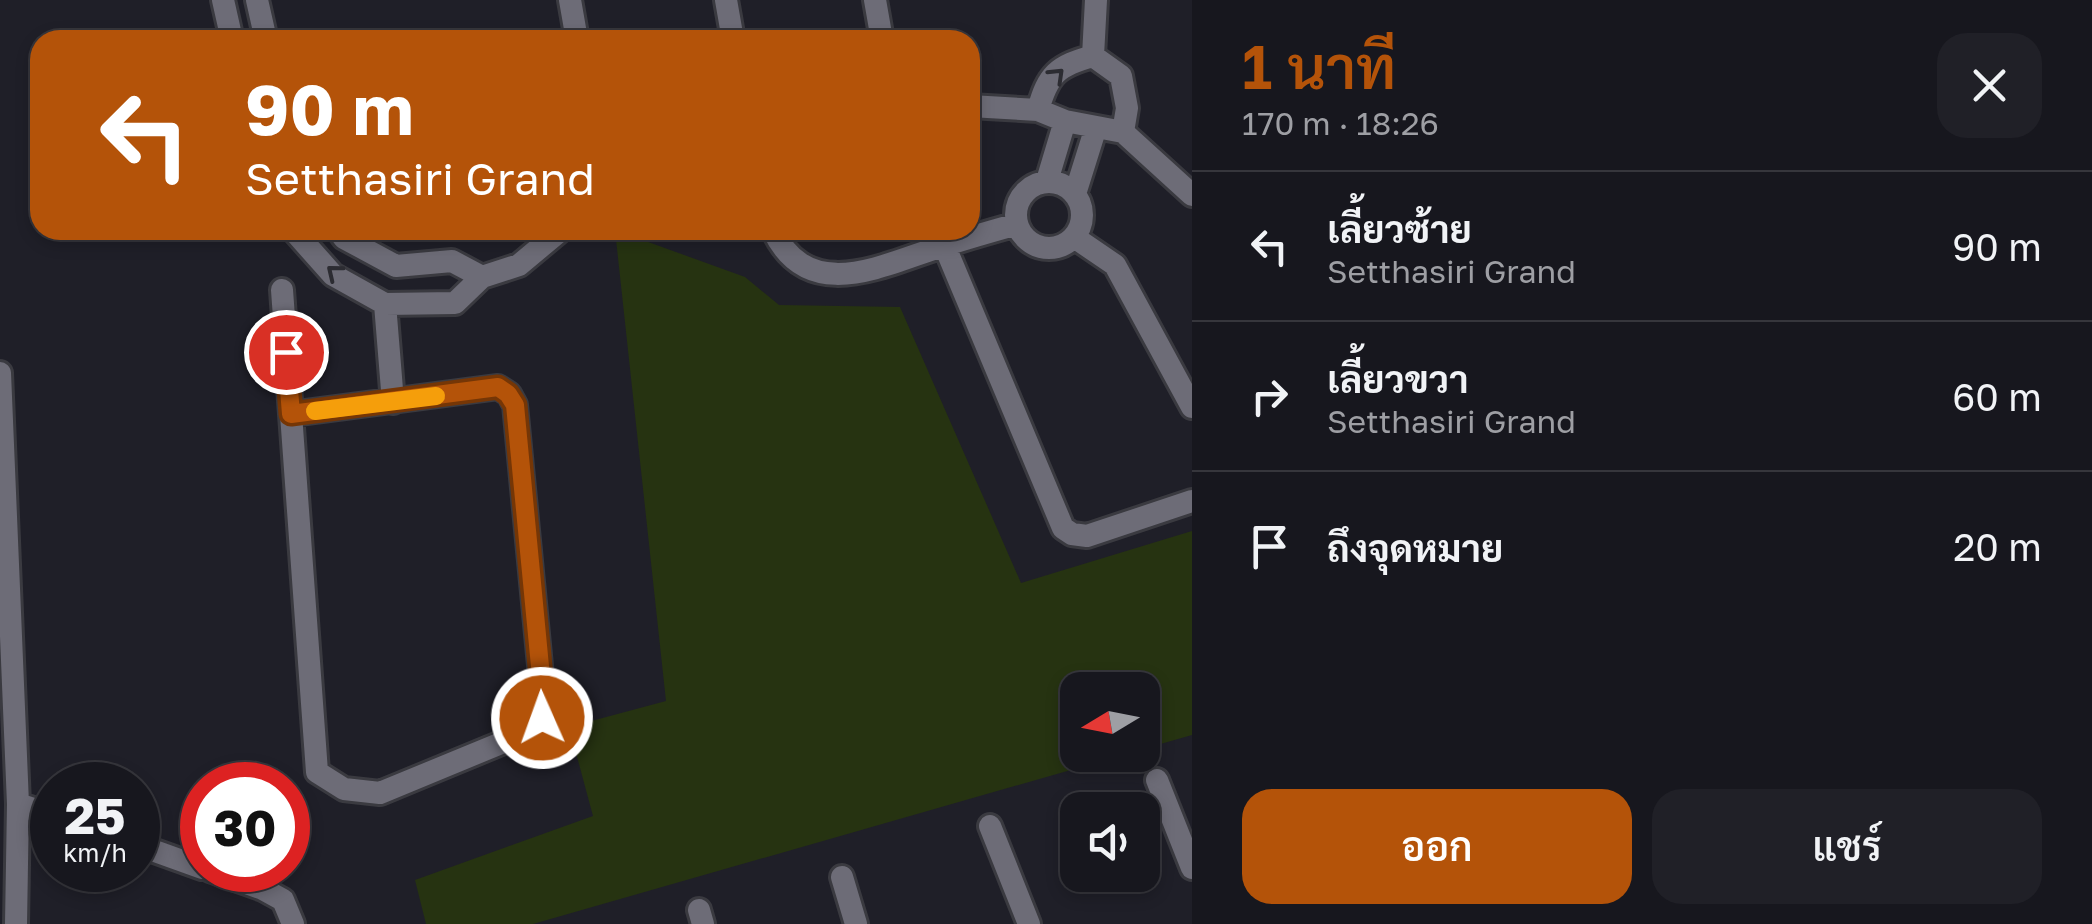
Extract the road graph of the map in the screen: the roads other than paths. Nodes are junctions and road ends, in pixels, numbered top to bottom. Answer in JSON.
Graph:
{"nodes":[{"id":1,"x":223,"y":0,"type":"edge"},
{"id":2,"x":256,"y":0,"type":"edge"},
{"id":3,"x":570,"y":0,"type":"edge"},
{"id":4,"x":726,"y":0,"type":"edge"},
{"id":5,"x":875,"y":0,"type":"edge"},
{"id":6,"x":1096,"y":0,"type":"edge"},
{"id":7,"x":230,"y":30,"type":"edge"},
{"id":8,"x":264,"y":30,"type":"edge"},
{"id":9,"x":575,"y":30,"type":"edge"},
{"id":10,"x":731,"y":30,"type":"edge"},
{"id":11,"x":880,"y":30,"type":"edge"},
{"id":12,"x":1093,"y":56,"type":"junction"},
{"id":13,"x":980,"y":107,"type":"edge"},
{"id":14,"x":1038,"y":110,"type":"junction"},
{"id":15,"x":1064,"y":121,"type":"junction"},
{"id":16,"x":1096,"y":127,"type":"junction"},
{"id":17,"x":1122,"y":132,"type":"junction"},
{"id":18,"x":1047,"y":181,"type":"junction"},
{"id":19,"x":1075,"y":194,"type":"junction"},
{"id":20,"x":1192,"y":195,"type":"edge"},
{"id":21,"x":1017,"y":224,"type":"junction"},
{"id":22,"x":980,"y":231,"type":"edge"},
{"id":23,"x":1074,"y":237,"type":"junction"},
{"id":24,"x":302,"y":240,"type":"edge"},
{"id":25,"x":348,"y":240,"type":"edge"},
{"id":26,"x":549,"y":240,"type":"edge"},
{"id":27,"x":780,"y":240,"type":"edge"},
{"id":28,"x":937,"y":240,"type":"edge"},
{"id":29,"x":942,"y":240,"type":"edge"},
{"id":30,"x":482,"y":277,"type":"junction"},
{"id":31,"x":282,"y":290,"type":"dead end"},
{"id":32,"x":386,"y":304,"type":"junction"},
{"id":33,"x":0,"y":373,"type":"edge"},
{"id":34,"x":393,"y":402,"type":"junction"},
{"id":35,"x":1192,"y":407,"type":"edge"},
{"id":36,"x":291,"y":414,"type":"junction"},
{"id":37,"x":1192,"y":502,"type":"edge"},
{"id":38,"x":1157,"y":780,"type":"dead end"},
{"id":39,"x":18,"y":804,"type":"junction"},
{"id":40,"x":30,"y":808,"type":"edge"},
{"id":41,"x":990,"y":826,"type":"dead end"},
{"id":42,"x":1192,"y":868,"type":"edge"},
{"id":43,"x":842,"y":877,"type":"dead end"},
{"id":44,"x":270,"y":892,"type":"edge"},
{"id":45,"x":16,"y":924,"type":"edge"},
{"id":46,"x":292,"y":924,"type":"edge"},
{"id":47,"x":856,"y":924,"type":"edge"},
{"id":48,"x":1029,"y":924,"type":"edge"}],
"edges":[{"from":1,"to":7,"type":"street"},
{"from":2,"to":8,"type":"street"},
{"from":3,"to":9,"type":"street"},
{"from":4,"to":10,"type":"street"},
{"from":5,"to":11,"type":"street"},
{"from":6,"to":12,"type":"street"},
{"from":14,"to":12,"type":"street","one_way":true},
{"from":12,"to":17,"type":"street"},
{"from":13,"to":14,"type":"street"},
{"from":14,"to":15,"type":"street"},
{"from":15,"to":16,"type":"street"},
{"from":15,"to":18,"type":"street"},
{"from":16,"to":17,"type":"street"},
{"from":16,"to":19,"type":"street"},
{"from":17,"to":20,"type":"street"},
{"from":18,"to":19,"type":"street"},
{"from":18,"to":21,"type":"street"},
{"from":19,"to":23,"type":"street"},
{"from":21,"to":22,"type":"street"},
{"from":21,"to":23,"type":"street"},
{"from":23,"to":35,"type":"street"},
{"from":32,"to":24,"type":"street","one_way":true},
{"from":25,"to":30,"type":"street"},
{"from":26,"to":30,"type":"street"},
{"from":27,"to":28,"type":"street"},
{"from":29,"to":37,"type":"street"},
{"from":30,"to":32,"type":"street"},
{"from":31,"to":36,"type":"street"},
{"from":32,"to":34,"type":"street"},
{"from":33,"to":39,"type":"street"},
{"from":34,"to":36,"type":"street"},
{"from":34,"to":36,"type":"street"},
{"from":38,"to":42,"type":"street"},
{"from":39,"to":40,"type":"street"},
{"from":39,"to":45,"type":"street"},
{"from":41,"to":48,"type":"street"},
{"from":43,"to":47,"type":"street"},
{"from":44,"to":46,"type":"street"}]}
